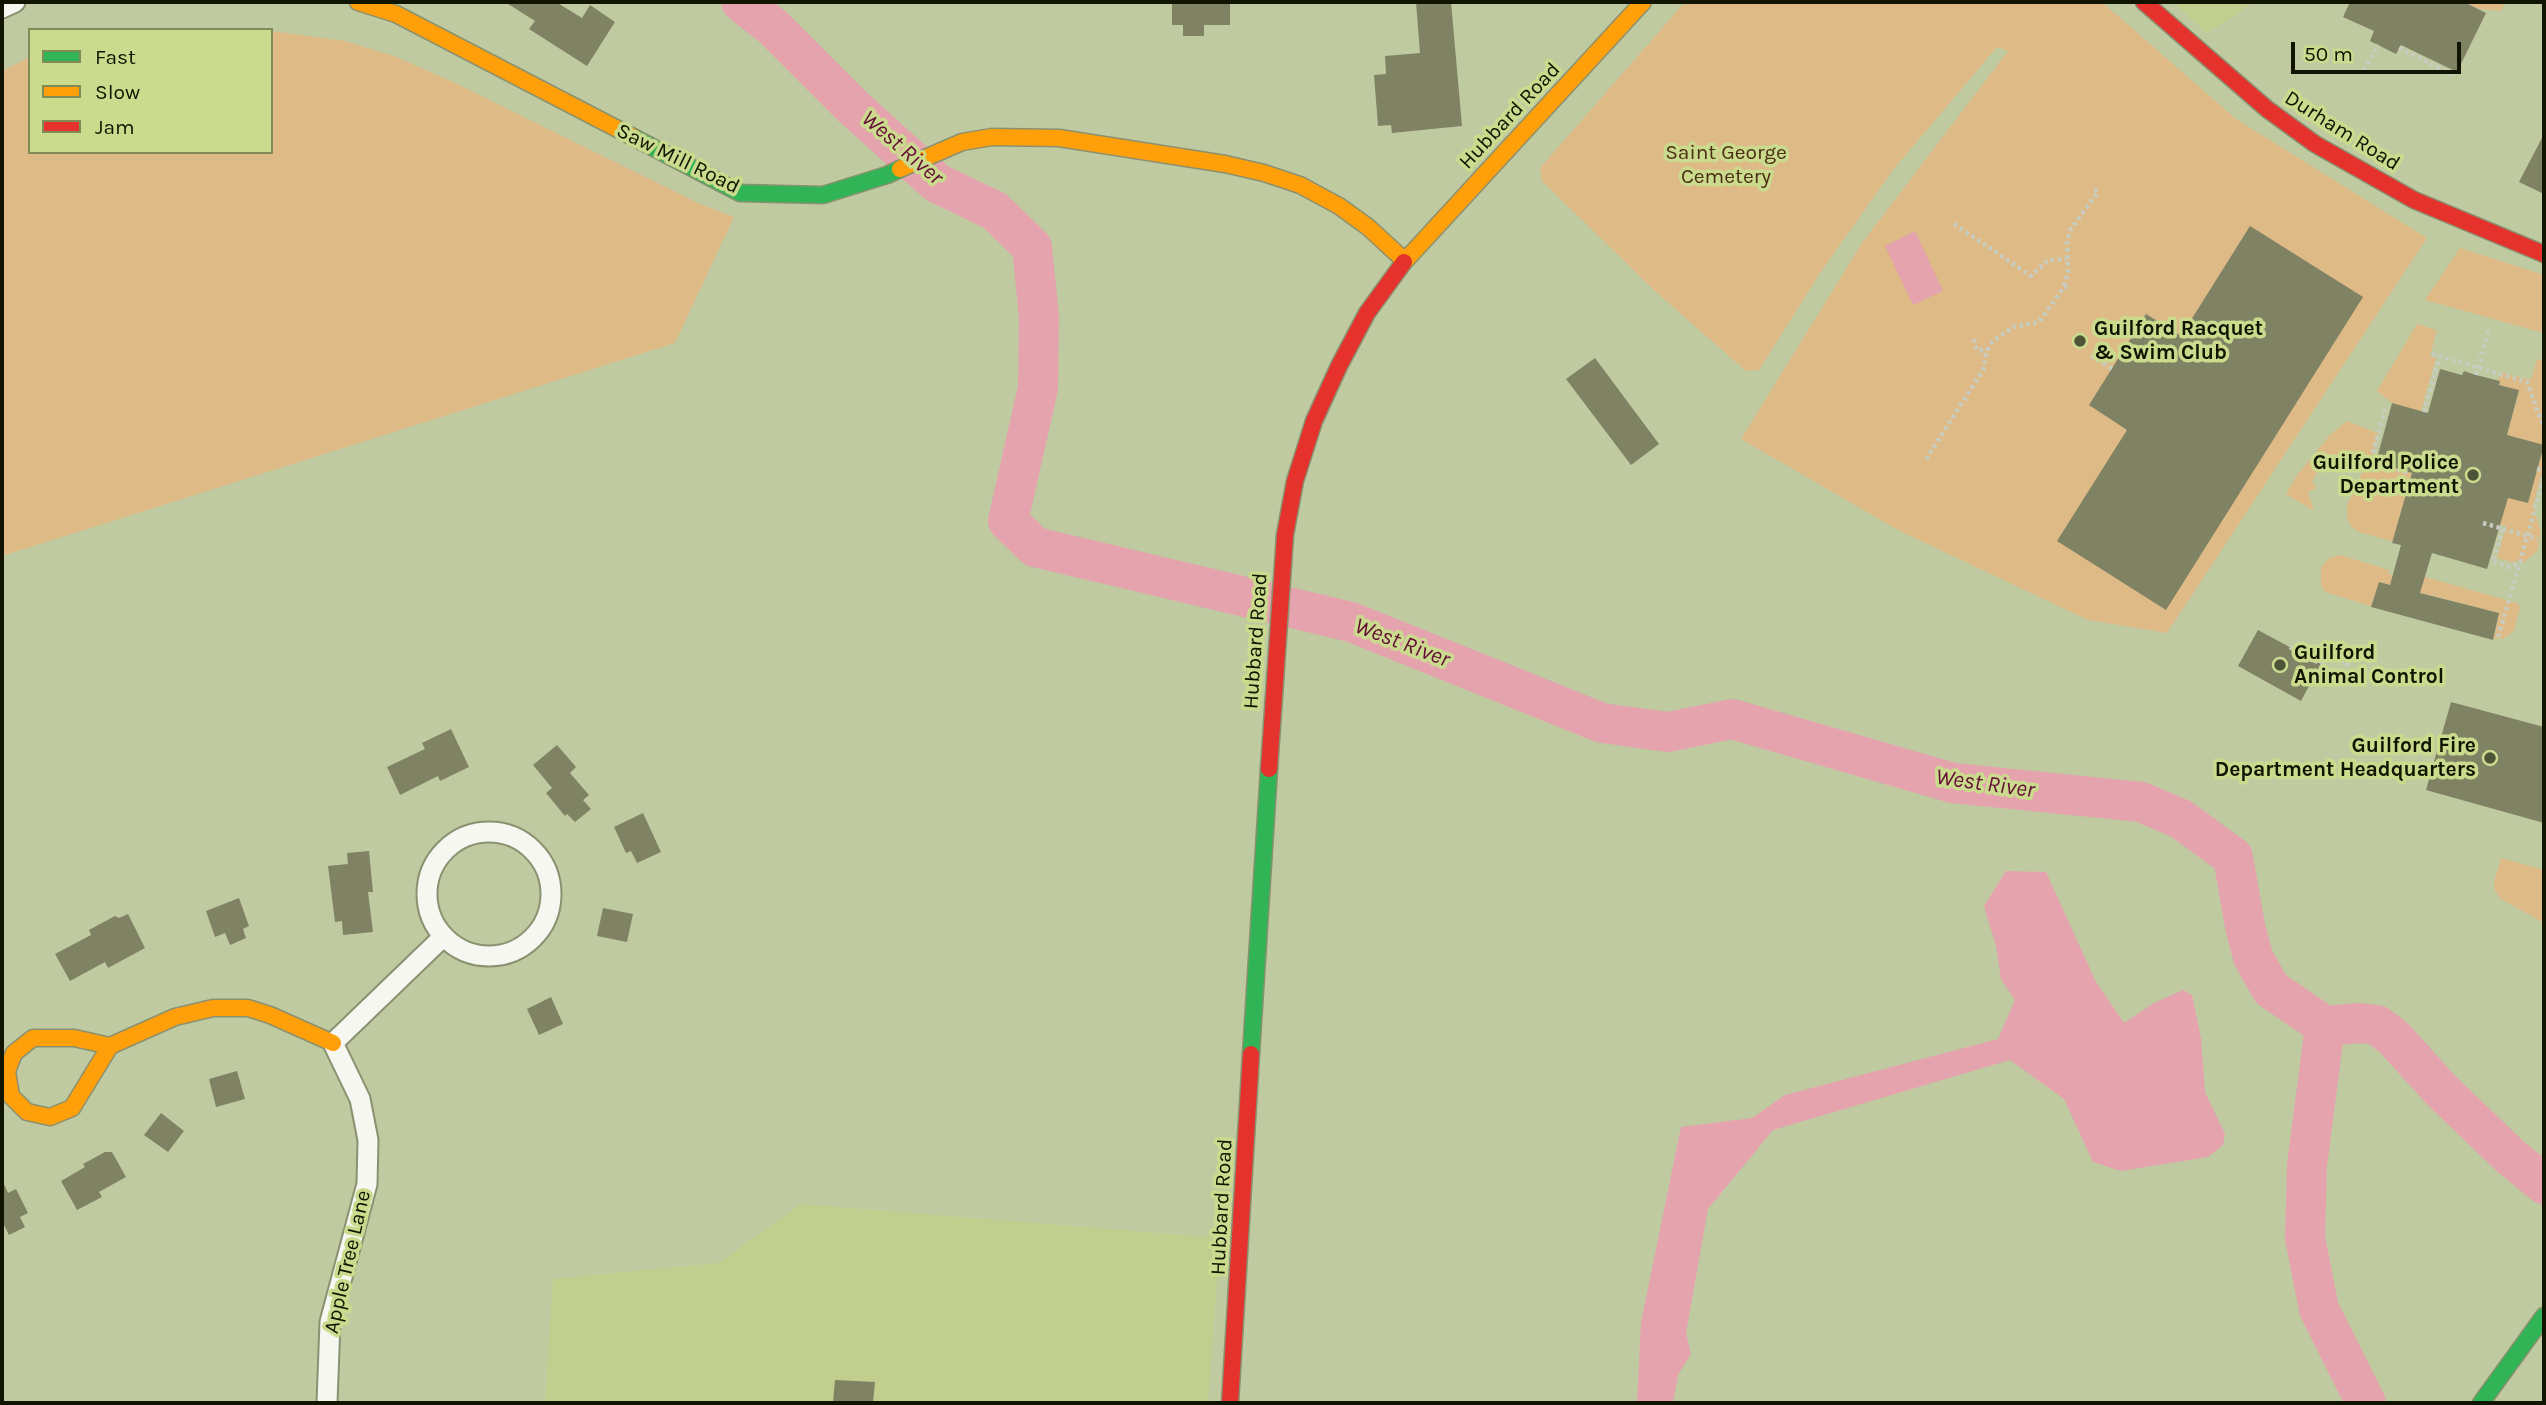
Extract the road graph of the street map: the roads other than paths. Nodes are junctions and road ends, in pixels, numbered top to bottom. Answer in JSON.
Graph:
{"nodes":[{"id":1,"x":15,"y":2,"type":"edge"},
{"id":2,"x":358,"y":2,"type":"edge"},
{"id":3,"x":1643,"y":2,"type":"edge"},
{"id":4,"x":2144,"y":2,"type":"edge"},
{"id":5,"x":2,"y":8,"type":"edge"},
{"id":6,"x":2544,"y":254,"type":"edge"},
{"id":7,"x":1405,"y":261,"type":"junction"},
{"id":8,"x":443,"y":937,"type":"junction"},
{"id":9,"x":333,"y":1044,"type":"junction"},
{"id":10,"x":110,"y":1046,"type":"junction"},
{"id":11,"x":2543,"y":1317,"type":"edge"},
{"id":12,"x":327,"y":1403,"type":"edge"},
{"id":13,"x":1230,"y":1403,"type":"edge"},
{"id":14,"x":2481,"y":1403,"type":"edge"}],
"edges":[{"from":1,"to":5,"type":"street"},
{"from":2,"to":7,"type":"main road","name":"Saw Mill Road"},
{"from":3,"to":7,"type":"main road","name":"Hubbard Road"},
{"from":4,"to":6,"type":"main road","name":"Durham Road"},
{"from":7,"to":13,"type":"main road","name":"Hubbard Road"},
{"from":8,"to":8,"type":"street"},
{"from":8,"to":9,"type":"street"},
{"from":9,"to":10,"type":"main road"},
{"from":9,"to":12,"type":"street","name":"Apple Tree Lane"},
{"from":10,"to":10,"type":"main road"},
{"from":11,"to":14,"type":"main road"}]}
